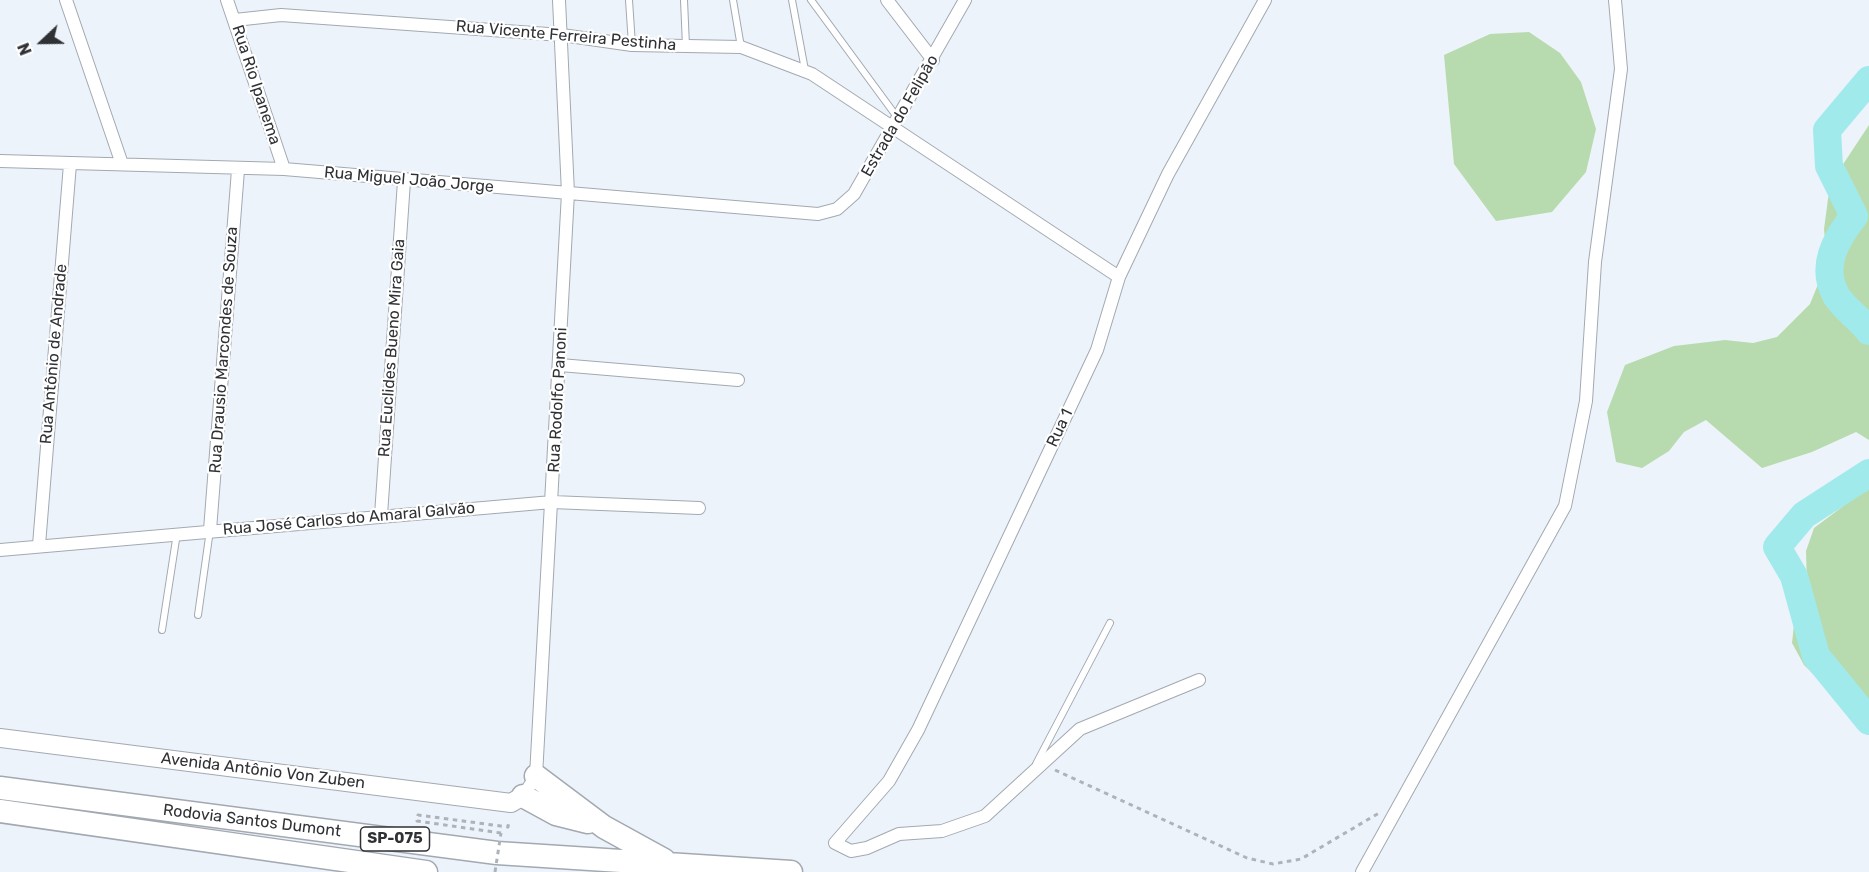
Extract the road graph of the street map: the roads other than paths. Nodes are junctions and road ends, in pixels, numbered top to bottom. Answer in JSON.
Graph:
{"nodes":[{"id":1,"x":66,"y":0,"type":"edge"},
{"id":2,"x":227,"y":0,"type":"edge"},
{"id":3,"x":559,"y":0,"type":"edge"},
{"id":4,"x":629,"y":0,"type":"edge"},
{"id":5,"x":684,"y":0,"type":"edge"},
{"id":6,"x":733,"y":0,"type":"edge"},
{"id":7,"x":792,"y":0,"type":"edge"},
{"id":8,"x":811,"y":0,"type":"edge"},
{"id":9,"x":887,"y":0,"type":"edge"},
{"id":10,"x":965,"y":0,"type":"edge"},
{"id":11,"x":1265,"y":0,"type":"edge"},
{"id":12,"x":1615,"y":0,"type":"edge"},
{"id":13,"x":235,"y":20,"type":"junction"},
{"id":14,"x":562,"y":34,"type":"junction"},
{"id":15,"x":632,"y":45,"type":"junction"},
{"id":16,"x":686,"y":46,"type":"junction"},
{"id":17,"x":741,"y":47,"type":"junction"},
{"id":18,"x":933,"y":60,"type":"junction"},
{"id":19,"x":805,"y":70,"type":"junction"},
{"id":20,"x":894,"y":122,"type":"junction"},
{"id":21,"x":0,"y":161,"type":"edge"},
{"id":22,"x":70,"y":164,"type":"junction"},
{"id":23,"x":122,"y":164,"type":"junction"},
{"id":24,"x":284,"y":169,"type":"junction"},
{"id":25,"x":238,"y":170,"type":"junction"},
{"id":26,"x":404,"y":181,"type":"junction"},
{"id":27,"x":568,"y":193,"type":"junction"},
{"id":28,"x":818,"y":214,"type":"joint"},
{"id":29,"x":1119,"y":277,"type":"junction"},
{"id":30,"x":560,"y":365,"type":"junction"},
{"id":31,"x":738,"y":380,"type":"dead end"},
{"id":32,"x":552,"y":502,"type":"junction"},
{"id":33,"x":699,"y":508,"type":"dead end"},
{"id":34,"x":381,"y":515,"type":"junction"},
{"id":35,"x":210,"y":530,"type":"junction"},
{"id":36,"x":177,"y":533,"type":"junction"},
{"id":37,"x":39,"y":545,"type":"junction"},
{"id":38,"x":0,"y":550,"type":"edge"},
{"id":39,"x":198,"y":615,"type":"dead end"},
{"id":40,"x":1110,"y":623,"type":"dead end"},
{"id":41,"x":162,"y":630,"type":"dead end"},
{"id":42,"x":1199,"y":680,"type":"dead end"},
{"id":43,"x":0,"y":738,"type":"edge"},
{"id":44,"x":1030,"y":775,"type":"junction"},
{"id":45,"x":536,"y":776,"type":"junction"},
{"id":46,"x":0,"y":788,"type":"edge"},
{"id":47,"x":517,"y":800,"type":"junction"},
{"id":48,"x":0,"y":811,"type":"edge"},
{"id":49,"x":604,"y":827,"type":"junction"},
{"id":50,"x":674,"y":865,"type":"junction"},
{"id":51,"x":426,"y":872,"type":"edge"},
{"id":52,"x":791,"y":872,"type":"edge"},
{"id":53,"x":1362,"y":872,"type":"edge"}],
"edges":[{"from":1,"to":23,"type":"street"},
{"from":2,"to":13,"type":"street","name":"Rua Rio Ipanema"},
{"from":3,"to":14,"type":"street","name":"Rua Rodolfo Panoni"},
{"from":4,"to":15,"type":"lane"},
{"from":5,"to":16,"type":"lane"},
{"from":6,"to":17,"type":"lane"},
{"from":7,"to":19,"type":"lane"},
{"from":8,"to":20,"type":"lane"},
{"from":9,"to":18,"type":"street"},
{"from":10,"to":18,"type":"street","name":"Estrada do Felipão"},
{"from":11,"to":29,"type":"street","name":"Rua 1"},
{"from":12,"to":53,"type":"street"},
{"from":13,"to":14,"type":"street","name":"Rua Vicente Ferreira Pestinha"},
{"from":13,"to":24,"type":"street","name":"Rua Rio Ipanema"},
{"from":14,"to":15,"type":"street","name":"Rua Vicente Ferreira Pestinha"},
{"from":14,"to":27,"type":"street","name":"Rua Rodolfo Panoni"},
{"from":15,"to":16,"type":"street","name":"Rua Vicente Ferreira Pestinha"},
{"from":16,"to":17,"type":"street","name":"Rua Vicente Ferreira Pestinha"},
{"from":17,"to":19,"type":"street","name":"Rua Vicente Ferreira Pestinha"},
{"from":18,"to":20,"type":"street","name":"Estrada do Felipão"},
{"from":19,"to":20,"type":"street","name":"Rua Vicente Ferreira Pestinha"},
{"from":20,"to":28,"type":"street","name":"Estrada do Felipão"},
{"from":20,"to":29,"type":"street","name":"Rua Vicente Ferreira Pestinha"},
{"from":21,"to":22,"type":"street","name":"Rua Miguel João Jorge"},
{"from":22,"to":23,"type":"street","name":"Rua Miguel João Jorge"},
{"from":22,"to":37,"type":"street","name":"Rua Antônio de Andrade"},
{"from":23,"to":25,"type":"street","name":"Rua Miguel João Jorge"},
{"from":24,"to":25,"type":"street","name":"Rua Miguel João Jorge"},
{"from":24,"to":26,"type":"street","name":"Rua Miguel João Jorge"},
{"from":25,"to":35,"type":"street","name":"Rua Drausio Marcondes de Souza"},
{"from":26,"to":27,"type":"street","name":"Rua Miguel João Jorge"},
{"from":26,"to":34,"type":"street","name":"Rua Euclides Bueno Mira Gaia"},
{"from":27,"to":28,"type":"street","name":"Rua Miguel João Jorge"},
{"from":27,"to":30,"type":"street","name":"Rua Rodolfo Panoni"},
{"from":29,"to":44,"type":"street","name":"Rua 1"},
{"from":30,"to":31,"type":"street"},
{"from":30,"to":32,"type":"street","name":"Rua Rodolfo Panoni"},
{"from":32,"to":33,"type":"street","name":"Rua José Carlos do Amaral Galvão"},
{"from":32,"to":34,"type":"street","name":"Rua José Carlos do Amaral Galvão"},
{"from":32,"to":45,"type":"street","name":"Rua Rodolfo Panoni"},
{"from":34,"to":35,"type":"street","name":"Rua José Carlos do Amaral Galvão"},
{"from":35,"to":36,"type":"street","name":"Rua José Carlos do Amaral Galvão"},
{"from":35,"to":39,"type":"lane"},
{"from":36,"to":37,"type":"street","name":"Rua José Carlos do Amaral Galvão"},
{"from":36,"to":41,"type":"lane"},
{"from":37,"to":38,"type":"street","name":"Rua José Carlos do Amaral Galvão"},
{"from":40,"to":44,"type":"lane"},
{"from":42,"to":44,"type":"street"},
{"from":43,"to":47,"type":"street","name":"Avenida Antônio Von Zuben"},
{"from":45,"to":47,"type":"street","name":"Rua Rodolfo Panoni"},
{"from":45,"to":49,"type":"highway"},
{"from":46,"to":50,"type":"highway","name":"Rodovia Santos Dumont","number":"SP-075"},
{"from":47,"to":49,"type":"highway"},
{"from":48,"to":51,"type":"highway","name":"Rodovia Santos Dumont","number":"SP-075"},
{"from":49,"to":50,"type":"highway"},
{"from":50,"to":52,"type":"highway","name":"Rodovia Santos Dumont","number":"SP-075"}]}
